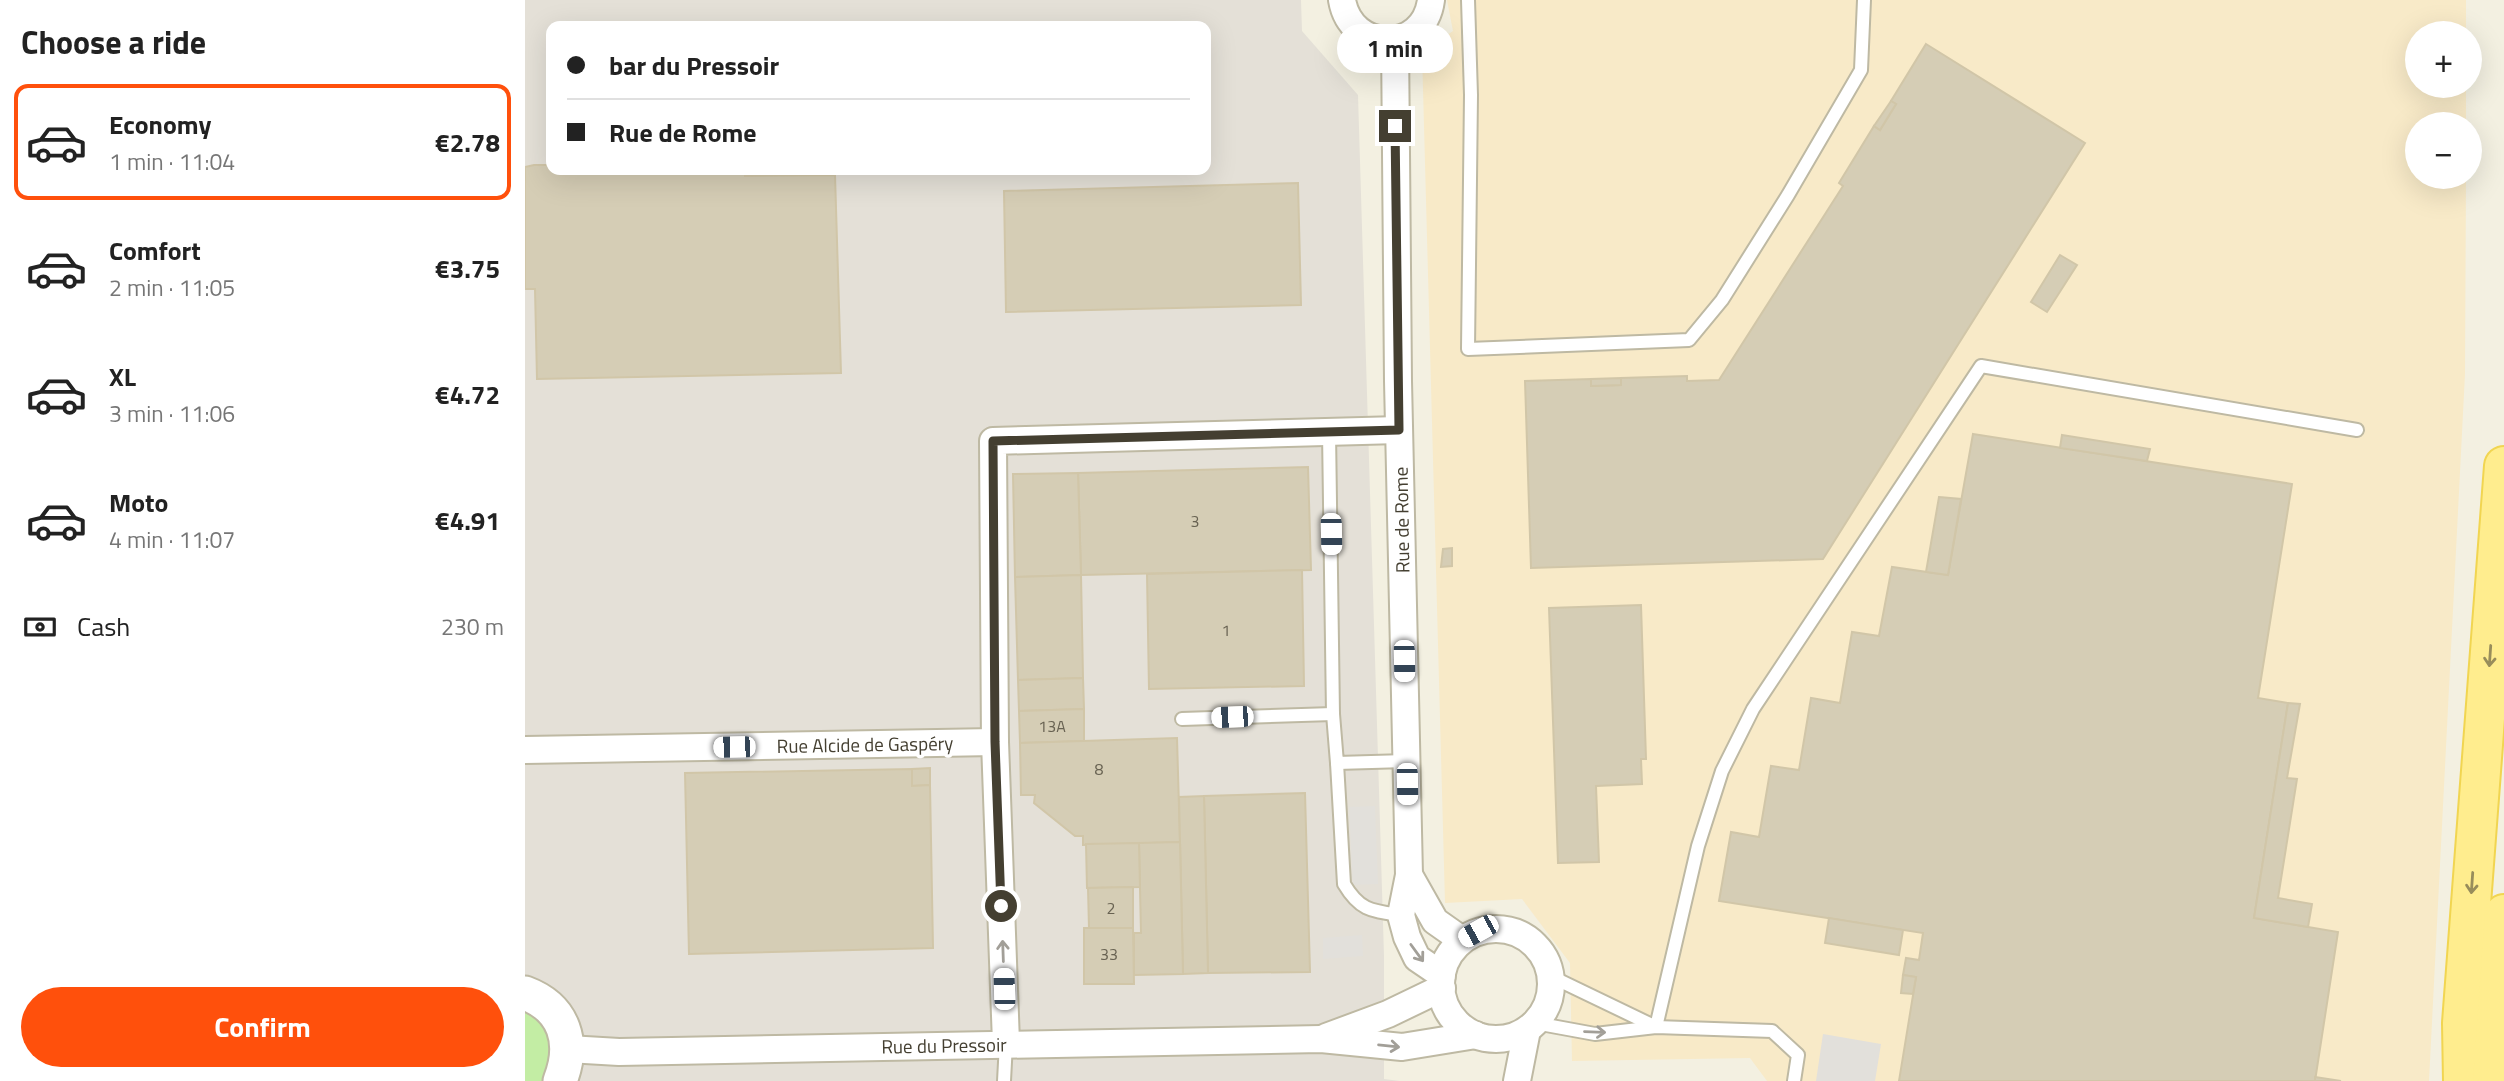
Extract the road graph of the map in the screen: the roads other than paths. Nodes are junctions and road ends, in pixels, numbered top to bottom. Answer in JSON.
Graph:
{"nodes":[{"id":1,"x":1342,"y":0,"type":"edge"},
{"id":2,"x":1431,"y":0,"type":"edge"},
{"id":3,"x":1468,"y":0,"type":"edge"},
{"id":4,"x":1864,"y":0,"type":"edge"},
{"id":5,"x":1395,"y":39,"type":"junction"},
{"id":6,"x":1399,"y":430,"type":"junction"},
{"id":7,"x":2357,"y":430,"type":"dead end"},
{"id":8,"x":1329,"y":432,"type":"junction"},
{"id":9,"x":2504,"y":466,"type":"edge"},
{"id":10,"x":1333,"y":714,"type":"junction"},
{"id":11,"x":1182,"y":719,"type":"dead end"},
{"id":12,"x":995,"y":742,"type":"junction"},
{"id":13,"x":525,"y":750,"type":"edge"},
{"id":14,"x":1406,"y":761,"type":"junction"},
{"id":15,"x":1337,"y":763,"type":"junction"},
{"id":16,"x":1409,"y":876,"type":"junction"},
{"id":17,"x":2504,"y":914,"type":"edge"},
{"id":18,"x":1401,"y":915,"type":"junction"},
{"id":19,"x":1462,"y":940,"type":"junction"},
{"id":20,"x":1551,"y":976,"type":"junction"},
{"id":21,"x":1441,"y":982,"type":"junction"},
{"id":22,"x":525,"y":993,"type":"edge"},
{"id":23,"x":1531,"y":1026,"type":"junction"},
{"id":24,"x":1656,"y":1027,"type":"junction"},
{"id":25,"x":1486,"y":1037,"type":"junction"},
{"id":26,"x":1321,"y":1039,"type":"junction"},
{"id":27,"x":1006,"y":1043,"type":"junction"},
{"id":28,"x":568,"y":1049,"type":"junction"},
{"id":29,"x":1517,"y":1080,"type":"edge"},
{"id":30,"x":560,"y":1081,"type":"edge"},
{"id":31,"x":1004,"y":1081,"type":"edge"},
{"id":32,"x":1794,"y":1081,"type":"edge"},
{"id":33,"x":2463,"y":1081,"type":"edge"},
{"id":34,"x":2492,"y":1081,"type":"edge"}],
"edges":[{"from":1,"to":5,"type":"street"},
{"from":2,"to":5,"type":"street"},
{"from":3,"to":4,"type":"lane"},
{"from":5,"to":6,"type":"street","name":"Rue de Rome"},
{"from":6,"to":8,"type":"street"},
{"from":6,"to":14,"type":"street","name":"Rue de Rome"},
{"from":7,"to":24,"type":"lane"},
{"from":8,"to":10,"type":"lane"},
{"from":8,"to":12,"type":"street"},
{"from":9,"to":33,"type":"main road","one_way":true},
{"from":10,"to":11,"type":"lane"},
{"from":10,"to":15,"type":"lane"},
{"from":12,"to":13,"type":"street","name":"Rue Alcide de Gaspéry"},
{"from":27,"to":12,"type":"street","one_way":true},
{"from":14,"to":15,"type":"lane"},
{"from":14,"to":16,"type":"street","name":"Rue de Rome"},
{"from":15,"to":18,"type":"lane"},
{"from":16,"to":18,"type":"street","name":"Rue de Rome"},
{"from":16,"to":19,"type":"street","name":"Rue de Rome"},
{"from":17,"to":34,"type":"main road"},
{"from":18,"to":21,"type":"street","one_way":true},
{"from":19,"to":20,"type":"street"},
{"from":19,"to":21,"type":"street"},
{"from":20,"to":23,"type":"street"},
{"from":20,"to":24,"type":"lane"},
{"from":21,"to":25,"type":"street"},
{"from":21,"to":26,"type":"street","name":"Rue du Pressoir"},
{"from":22,"to":28,"type":"street"},
{"from":23,"to":24,"type":"lane","one_way":true},
{"from":23,"to":25,"type":"street"},
{"from":23,"to":29,"type":"street"},
{"from":24,"to":32,"type":"lane"},
{"from":26,"to":25,"type":"street","name":"Rue du Pressoir","one_way":true},
{"from":25,"to":29,"type":"street"},
{"from":26,"to":27,"type":"street","name":"Rue du Pressoir"},
{"from":27,"to":28,"type":"street","name":"Rue du Pressoir"},
{"from":27,"to":31,"type":"lane"},
{"from":28,"to":30,"type":"street"}]}
